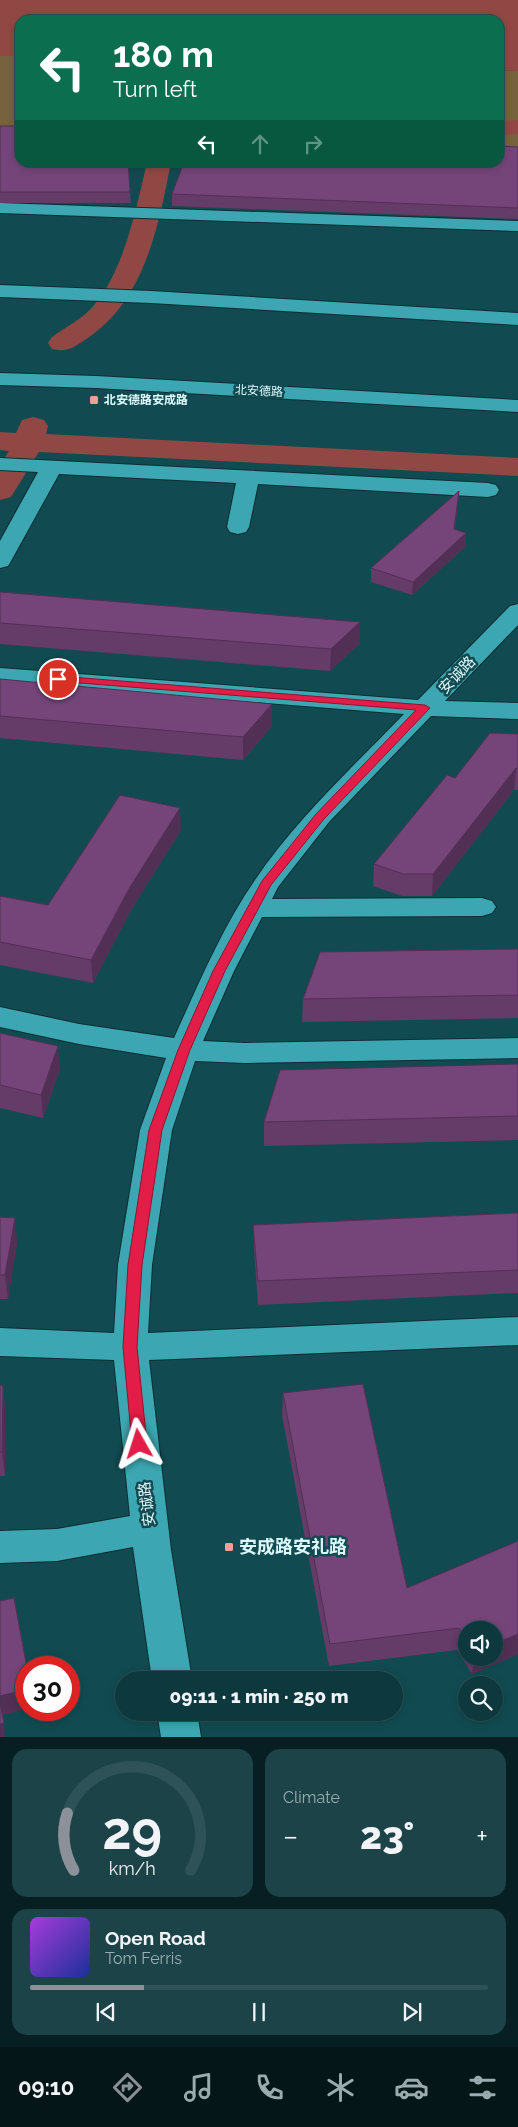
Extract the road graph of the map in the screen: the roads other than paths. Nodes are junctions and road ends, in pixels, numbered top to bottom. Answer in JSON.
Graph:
{"nodes":[{"id":1,"x":0,"y":208,"type":"edge"},
{"id":2,"x":518,"y":226,"type":"edge"},
{"id":3,"x":0,"y":291,"type":"edge"},
{"id":4,"x":518,"y":319,"type":"edge"},
{"id":5,"x":0,"y":379,"type":"edge"},
{"id":6,"x":518,"y":406,"type":"edge"},
{"id":7,"x":0,"y":464,"type":"edge"},
{"id":8,"x":42,"y":467,"type":"junction"},
{"id":9,"x":248,"y":478,"type":"junction"},
{"id":10,"x":488,"y":490,"type":"dead end"},
{"id":11,"x":238,"y":527,"type":"dead end"},
{"id":12,"x":0,"y":561,"type":"edge"},
{"id":13,"x":518,"y":611,"type":"edge"},
{"id":14,"x":0,"y":675,"type":"edge"},
{"id":15,"x":425,"y":708,"type":"junction"},
{"id":16,"x":518,"y":711,"type":"edge"},
{"id":17,"x":482,"y":906,"type":"dead end"},
{"id":18,"x":254,"y":908,"type":"junction"},
{"id":19,"x":0,"y":1017,"type":"edge"},
{"id":20,"x":518,"y":1048,"type":"edge"},
{"id":21,"x":184,"y":1050,"type":"junction"},
{"id":22,"x":518,"y":1331,"type":"edge"},
{"id":23,"x":0,"y":1342,"type":"edge"},
{"id":24,"x":130,"y":1347,"type":"junction"},
{"id":25,"x":150,"y":1528,"type":"junction"},
{"id":26,"x":0,"y":1547,"type":"edge"},
{"id":27,"x":171,"y":1671,"type":"edge"},
{"id":28,"x":178,"y":1721,"type":"edge"},
{"id":29,"x":181,"y":1737,"type":"edge"}],
"edges":[{"from":1,"to":2,"type":"street"},
{"from":3,"to":4,"type":"street"},
{"from":5,"to":6,"type":"street","name":"北安德路"},
{"from":7,"to":8,"type":"street"},
{"from":8,"to":9,"type":"street"},
{"from":8,"to":12,"type":"street"},
{"from":9,"to":10,"type":"street"},
{"from":9,"to":11,"type":"street"},
{"from":13,"to":15,"type":"street","name":"安诚路"},
{"from":14,"to":15,"type":"street"},
{"from":15,"to":16,"type":"street"},
{"from":15,"to":18,"type":"street","name":"安诚路"},
{"from":17,"to":18,"type":"street"},
{"from":18,"to":21,"type":"street","name":"安诚路"},
{"from":19,"to":21,"type":"street"},
{"from":20,"to":21,"type":"street"},
{"from":21,"to":24,"type":"street","name":"安诚路"},
{"from":22,"to":24,"type":"street"},
{"from":23,"to":24,"type":"street"},
{"from":24,"to":25,"type":"street","name":"安诚路"},
{"from":25,"to":26,"type":"street"},
{"from":25,"to":27,"type":"street","name":"安诚路"},
{"from":28,"to":29,"type":"street"}]}
